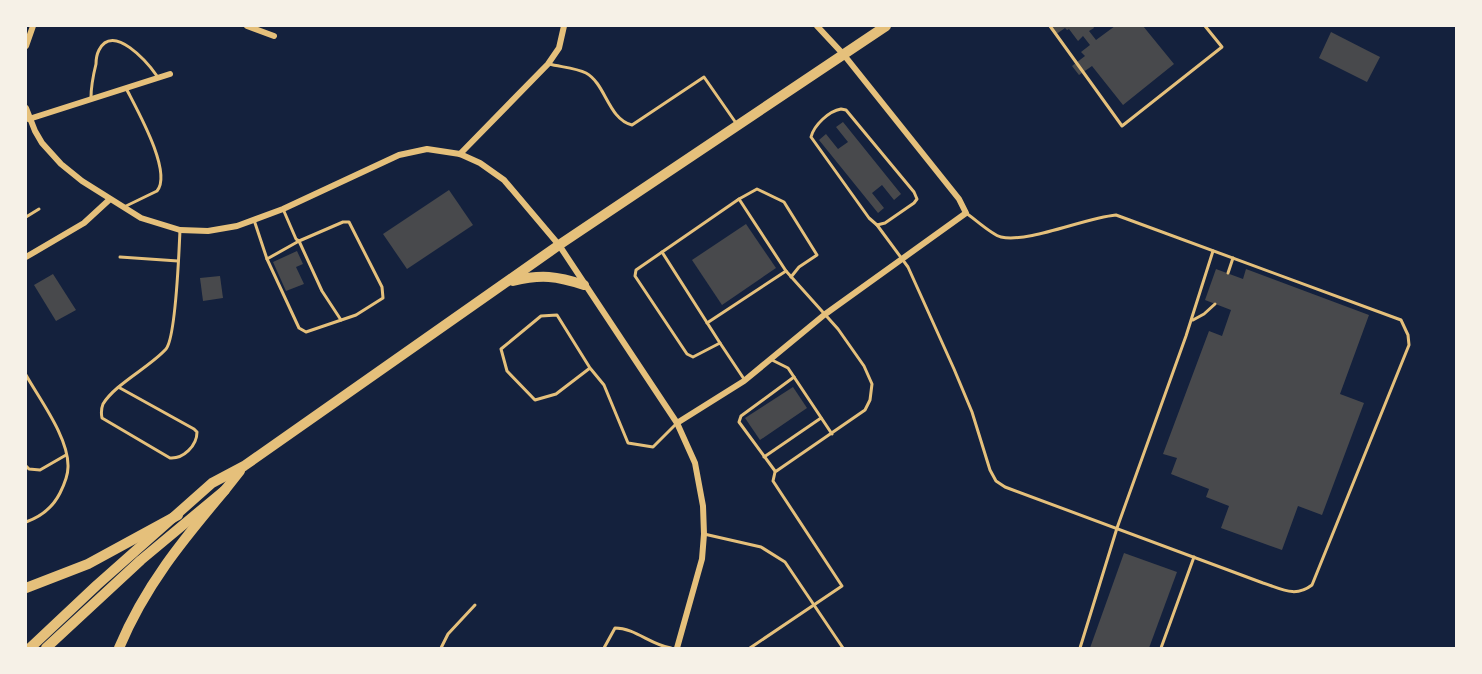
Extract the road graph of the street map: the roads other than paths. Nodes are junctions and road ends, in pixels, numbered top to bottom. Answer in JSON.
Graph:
{"nodes":[{"id":1,"x":247,"y":26,"type":"edge"},
{"id":2,"x":564,"y":26,"type":"edge"},
{"id":3,"x":817,"y":26,"type":"edge"},
{"id":4,"x":886,"y":26,"type":"edge"},
{"id":5,"x":1050,"y":26,"type":"edge"},
{"id":6,"x":1205,"y":26,"type":"edge"},
{"id":7,"x":30,"y":29,"type":"edge"},
{"id":8,"x":274,"y":36,"type":"dead end"},
{"id":9,"x":26,"y":46,"type":"edge"},
{"id":10,"x":844,"y":54,"type":"junction"},
{"id":11,"x":548,"y":64,"type":"junction"},
{"id":12,"x":170,"y":74,"type":"dead end"},
{"id":13,"x":158,"y":77,"type":"junction"},
{"id":14,"x":126,"y":88,"type":"junction"},
{"id":15,"x":91,"y":99,"type":"junction"},
{"id":16,"x":26,"y":108,"type":"edge"},
{"id":17,"x":27,"y":119,"type":"edge"},
{"id":18,"x":737,"y":126,"type":"junction"},
{"id":19,"x":460,"y":154,"type":"junction"},
{"id":20,"x":740,"y":199,"type":"junction"},
{"id":21,"x":110,"y":200,"type":"junction"},
{"id":22,"x":122,"y":208,"type":"junction"},
{"id":23,"x":283,"y":208,"type":"junction"},
{"id":24,"x":39,"y":209,"type":"dead end"},
{"id":25,"x":966,"y":213,"type":"junction"},
{"id":26,"x":26,"y":217,"type":"edge"},
{"id":27,"x":254,"y":220,"type":"junction"},
{"id":28,"x":877,"y":225,"type":"junction"},
{"id":29,"x":180,"y":230,"type":"junction"},
{"id":30,"x":299,"y":242,"type":"junction"},
{"id":31,"x":559,"y":245,"type":"junction"},
{"id":32,"x":1213,"y":251,"type":"junction"},
{"id":33,"x":662,"y":252,"type":"junction"},
{"id":34,"x":26,"y":257,"type":"edge"},
{"id":35,"x":120,"y":257,"type":"dead end"},
{"id":36,"x":902,"y":258,"type":"junction"},
{"id":37,"x":1233,"y":258,"type":"junction"},
{"id":38,"x":267,"y":259,"type":"junction"},
{"id":39,"x":178,"y":261,"type":"junction"},
{"id":40,"x":786,"y":270,"type":"junction"},
{"id":41,"x":1228,"y":273,"type":"dead end"},
{"id":42,"x":792,"y":277,"type":"junction"},
{"id":43,"x":504,"y":284,"type":"junction"},
{"id":44,"x":584,"y":285,"type":"junction"},
{"id":45,"x":1215,"y":304,"type":"dead end"},
{"id":46,"x":824,"y":315,"type":"junction"},
{"id":47,"x":340,"y":320,"type":"junction"},
{"id":48,"x":1191,"y":320,"type":"junction"},
{"id":49,"x":707,"y":324,"type":"junction"},
{"id":50,"x":720,"y":343,"type":"junction"},
{"id":51,"x":772,"y":360,"type":"junction"},
{"id":52,"x":590,"y":368,"type":"junction"},
{"id":53,"x":26,"y":375,"type":"edge"},
{"id":54,"x":794,"y":378,"type":"junction"},
{"id":55,"x":744,"y":381,"type":"junction"},
{"id":56,"x":120,"y":388,"type":"junction"},
{"id":57,"x":821,"y":418,"type":"junction"},
{"id":58,"x":677,"y":423,"type":"junction"},
{"id":59,"x":832,"y":434,"type":"junction"},
{"id":60,"x":67,"y":455,"type":"junction"},
{"id":61,"x":764,"y":457,"type":"junction"},
{"id":62,"x":26,"y":465,"type":"edge"},
{"id":63,"x":244,"y":466,"type":"junction"},
{"id":64,"x":775,"y":472,"type":"junction"},
{"id":65,"x":225,"y":490,"type":"junction"},
{"id":66,"x":178,"y":515,"type":"junction"},
{"id":67,"x":26,"y":522,"type":"edge"},
{"id":68,"x":1117,"y":528,"type":"junction"},
{"id":69,"x":705,"y":534,"type":"junction"},
{"id":70,"x":1194,"y":557,"type":"junction"},
{"id":71,"x":26,"y":588,"type":"edge"},
{"id":72,"x":475,"y":605,"type":"dead end"},
{"id":73,"x":814,"y":605,"type":"junction"},
{"id":74,"x":30,"y":648,"type":"edge"},
{"id":75,"x":46,"y":648,"type":"edge"},
{"id":76,"x":119,"y":648,"type":"edge"},
{"id":77,"x":441,"y":648,"type":"edge"},
{"id":78,"x":604,"y":648,"type":"edge"},
{"id":79,"x":670,"y":648,"type":"edge"},
{"id":80,"x":677,"y":648,"type":"edge"},
{"id":81,"x":750,"y":648,"type":"edge"},
{"id":82,"x":843,"y":648,"type":"edge"},
{"id":83,"x":1080,"y":648,"type":"edge"},
{"id":84,"x":1161,"y":648,"type":"edge"}],
"edges":[{"from":1,"to":8,"type":"street"},
{"from":2,"to":11,"type":"street"},
{"from":3,"to":10,"type":"street"},
{"from":4,"to":10,"type":"main road"},
{"from":5,"to":6,"type":"lane"},
{"from":7,"to":9,"type":"street"},
{"from":10,"to":18,"type":"main road"},
{"from":10,"to":25,"type":"street"},
{"from":11,"to":18,"type":"lane"},
{"from":11,"to":19,"type":"street"},
{"from":12,"to":13,"type":"street"},
{"from":13,"to":14,"type":"street"},
{"from":13,"to":15,"type":"lane"},
{"from":14,"to":15,"type":"street"},
{"from":14,"to":22,"type":"lane"},
{"from":15,"to":17,"type":"street"},
{"from":16,"to":17,"type":"street"},
{"from":17,"to":21,"type":"street"},
{"from":18,"to":31,"type":"main road"},
{"from":19,"to":23,"type":"street"},
{"from":19,"to":31,"type":"street"},
{"from":20,"to":33,"type":"lane"},
{"from":20,"to":40,"type":"lane"},
{"from":20,"to":42,"type":"lane"},
{"from":21,"to":22,"type":"street"},
{"from":21,"to":34,"type":"street"},
{"from":22,"to":29,"type":"street"},
{"from":23,"to":27,"type":"street"},
{"from":23,"to":30,"type":"lane"},
{"from":24,"to":26,"type":"lane"},
{"from":25,"to":32,"type":"lane"},
{"from":25,"to":36,"type":"street"},
{"from":27,"to":29,"type":"street"},
{"from":27,"to":38,"type":"lane"},
{"from":28,"to":28,"type":"lane"},
{"from":28,"to":36,"type":"lane"},
{"from":29,"to":39,"type":"lane"},
{"from":30,"to":38,"type":"lane"},
{"from":30,"to":47,"type":"lane"},
{"from":30,"to":47,"type":"lane"},
{"from":31,"to":43,"type":"main road"},
{"from":31,"to":44,"type":"street"},
{"from":32,"to":37,"type":"lane"},
{"from":32,"to":48,"type":"lane"},
{"from":33,"to":49,"type":"lane"},
{"from":33,"to":50,"type":"lane"},
{"from":35,"to":39,"type":"lane"},
{"from":36,"to":46,"type":"street"},
{"from":36,"to":68,"type":"lane"},
{"from":37,"to":41,"type":"lane"},
{"from":37,"to":70,"type":"lane"},
{"from":38,"to":47,"type":"lane"},
{"from":39,"to":56,"type":"lane"},
{"from":40,"to":42,"type":"lane"},
{"from":40,"to":49,"type":"lane"},
{"from":42,"to":46,"type":"lane"},
{"from":43,"to":44,"type":"main road"},
{"from":43,"to":63,"type":"main road"},
{"from":44,"to":58,"type":"street"},
{"from":45,"to":48,"type":"lane"},
{"from":46,"to":51,"type":"street"},
{"from":46,"to":59,"type":"lane"},
{"from":48,"to":68,"type":"lane"},
{"from":49,"to":50,"type":"lane"},
{"from":50,"to":55,"type":"lane"},
{"from":51,"to":54,"type":"lane"},
{"from":51,"to":55,"type":"street"},
{"from":52,"to":52,"type":"lane"},
{"from":52,"to":58,"type":"lane"},
{"from":53,"to":60,"type":"lane"},
{"from":54,"to":57,"type":"lane"},
{"from":54,"to":61,"type":"lane"},
{"from":55,"to":58,"type":"street"},
{"from":56,"to":56,"type":"lane"},
{"from":57,"to":59,"type":"lane"},
{"from":57,"to":61,"type":"lane"},
{"from":58,"to":69,"type":"street"},
{"from":59,"to":64,"type":"lane"},
{"from":60,"to":62,"type":"lane"},
{"from":60,"to":67,"type":"lane"},
{"from":61,"to":64,"type":"lane"},
{"from":63,"to":65,"type":"main road"},
{"from":63,"to":66,"type":"main road"},
{"from":64,"to":73,"type":"lane"},
{"from":65,"to":75,"type":"main road"},
{"from":65,"to":76,"type":"main road"},
{"from":66,"to":71,"type":"main road"},
{"from":66,"to":74,"type":"main road"},
{"from":68,"to":70,"type":"lane"},
{"from":68,"to":83,"type":"lane"},
{"from":69,"to":73,"type":"lane"},
{"from":69,"to":80,"type":"street"},
{"from":70,"to":84,"type":"lane"},
{"from":72,"to":77,"type":"lane"},
{"from":73,"to":81,"type":"lane"},
{"from":73,"to":82,"type":"lane"},
{"from":78,"to":79,"type":"lane"}]}
